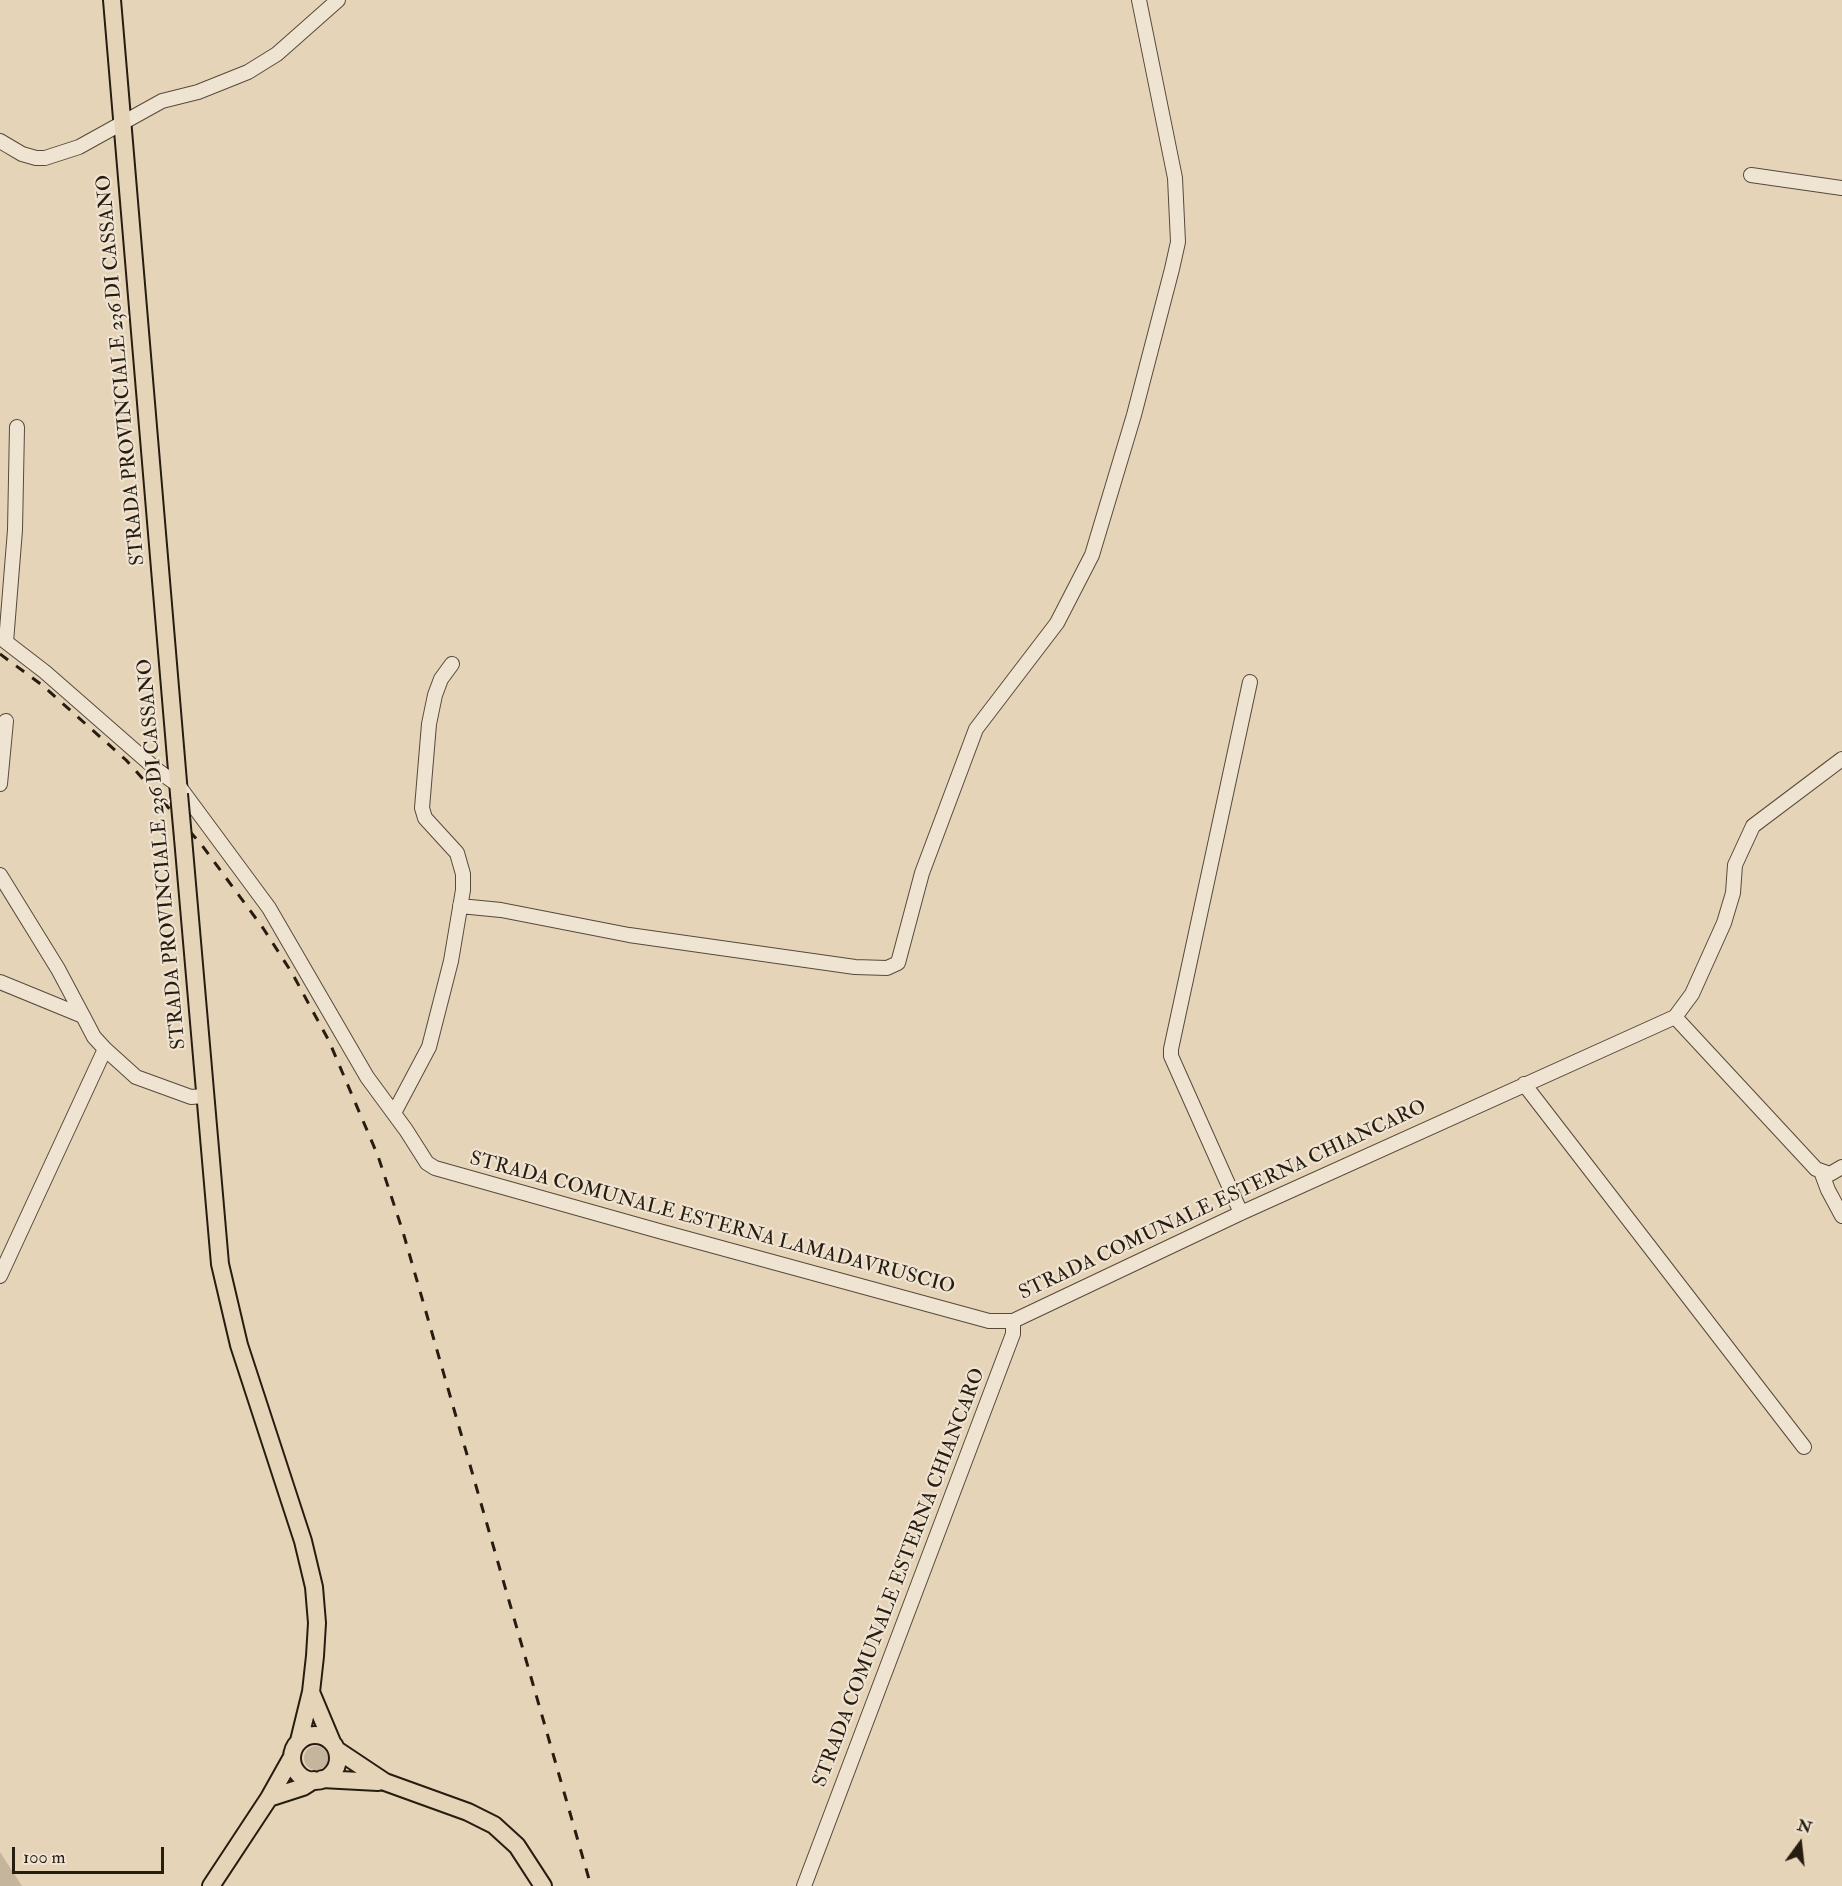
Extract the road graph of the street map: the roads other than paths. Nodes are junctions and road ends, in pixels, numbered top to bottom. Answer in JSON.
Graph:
{"nodes":[{"id":1,"x":112,"y":0,"type":"edge"},
{"id":2,"x":338,"y":0,"type":"edge"},
{"id":3,"x":1139,"y":0,"type":"edge"},
{"id":4,"x":122,"y":124,"type":"junction"},
{"id":5,"x":0,"y":141,"type":"edge"},
{"id":6,"x":1751,"y":175,"type":"dead end"},
{"id":7,"x":1842,"y":188,"type":"edge"},
{"id":8,"x":17,"y":427,"type":"dead end"},
{"id":9,"x":452,"y":664,"type":"dead end"},
{"id":10,"x":1250,"y":682,"type":"dead end"},
{"id":11,"x":6,"y":721,"type":"dead end"},
{"id":12,"x":1842,"y":759,"type":"edge"},
{"id":13,"x":0,"y":784,"type":"edge"},
{"id":14,"x":179,"y":789,"type":"junction"},
{"id":15,"x":0,"y":875,"type":"edge"},
{"id":16,"x":460,"y":906,"type":"junction"},
{"id":17,"x":0,"y":982,"type":"edge"},
{"id":18,"x":83,"y":1016,"type":"junction"},
{"id":19,"x":1675,"y":1017,"type":"junction"},
{"id":20,"x":105,"y":1049,"type":"junction"},
{"id":21,"x":1524,"y":1084,"type":"junction"},
{"id":22,"x":204,"y":1096,"type":"junction"},
{"id":23,"x":394,"y":1113,"type":"junction"},
{"id":24,"x":1842,"y":1167,"type":"edge"},
{"id":25,"x":1822,"y":1174,"type":"junction"},
{"id":26,"x":1241,"y":1213,"type":"junction"},
{"id":27,"x":1842,"y":1216,"type":"edge"},
{"id":28,"x":0,"y":1276,"type":"edge"},
{"id":29,"x":1013,"y":1322,"type":"junction"},
{"id":30,"x":1804,"y":1447,"type":"dead end"},
{"id":31,"x":311,"y":1692,"type":"junction"},
{"id":32,"x":299,"y":1741,"type":"junction"},
{"id":33,"x":334,"y":1746,"type":"junction"},
{"id":34,"x":292,"y":1756,"type":"junction"},
{"id":35,"x":318,"y":1780,"type":"junction"},
{"id":36,"x":385,"y":1782,"type":"junction"},
{"id":37,"x":269,"y":1798,"type":"junction"},
{"id":38,"x":212,"y":1886,"type":"edge"},
{"id":39,"x":543,"y":1886,"type":"edge"},
{"id":40,"x":804,"y":1886,"type":"edge"}],
"edges":[{"from":1,"to":4,"type":"main road","name":"STRADA PROVINCIALE 236 DI CASSANO"},
{"from":2,"to":4,"type":"street"},
{"from":3,"to":16,"type":"street"},
{"from":4,"to":5,"type":"street"},
{"from":4,"to":14,"type":"main road","name":"STRADA PROVINCIALE 236 DI CASSANO"},
{"from":6,"to":7,"type":"street"},
{"from":8,"to":14,"type":"street","name":"STRADA COMUNALE ESTERNA LAMADAVRUSCIO"},
{"from":9,"to":16,"type":"street"},
{"from":10,"to":26,"type":"street"},
{"from":11,"to":13,"type":"street"},
{"from":12,"to":19,"type":"street"},
{"from":14,"to":22,"type":"main road","name":"STRADA PROVINCIALE 236 DI CASSANO","bridge":true},
{"from":14,"to":23,"type":"street","name":"STRADA COMUNALE ESTERNA LAMADAVRUSCIO"},
{"from":15,"to":18,"type":"street"},
{"from":16,"to":23,"type":"street"},
{"from":17,"to":18,"type":"street"},
{"from":18,"to":20,"type":"street"},
{"from":19,"to":21,"type":"street","name":"STRADA COMUNALE ESTERNA CHIANCARO"},
{"from":19,"to":25,"type":"street"},
{"from":20,"to":22,"type":"street"},
{"from":20,"to":28,"type":"street"},
{"from":21,"to":26,"type":"street","name":"STRADA COMUNALE ESTERNA CHIANCARO"},
{"from":21,"to":30,"type":"street"},
{"from":22,"to":31,"type":"main road","name":"STRADA PROVINCIALE 236 DI CASSANO"},
{"from":23,"to":29,"type":"street","name":"STRADA COMUNALE ESTERNA LAMADAVRUSCIO"},
{"from":24,"to":25,"type":"street"},
{"from":25,"to":27,"type":"street"},
{"from":26,"to":29,"type":"street","name":"STRADA COMUNALE ESTERNA CHIANCARO"},
{"from":29,"to":40,"type":"street","name":"STRADA COMUNALE ESTERNA CHIANCARO"},
{"from":31,"to":32,"type":"main road","name":"STRADA PROVINCIALE 236 DI CASSANO"},
{"from":31,"to":33,"type":"main road"},
{"from":32,"to":33,"type":"main road"},
{"from":32,"to":34,"type":"main road"},
{"from":33,"to":35,"type":"main road"},
{"from":33,"to":36,"type":"main road"},
{"from":34,"to":35,"type":"main road"},
{"from":34,"to":37,"type":"main road"},
{"from":35,"to":36,"type":"main road"},
{"from":35,"to":37,"type":"main road"},
{"from":36,"to":39,"type":"main road"},
{"from":37,"to":38,"type":"main road"}]}
